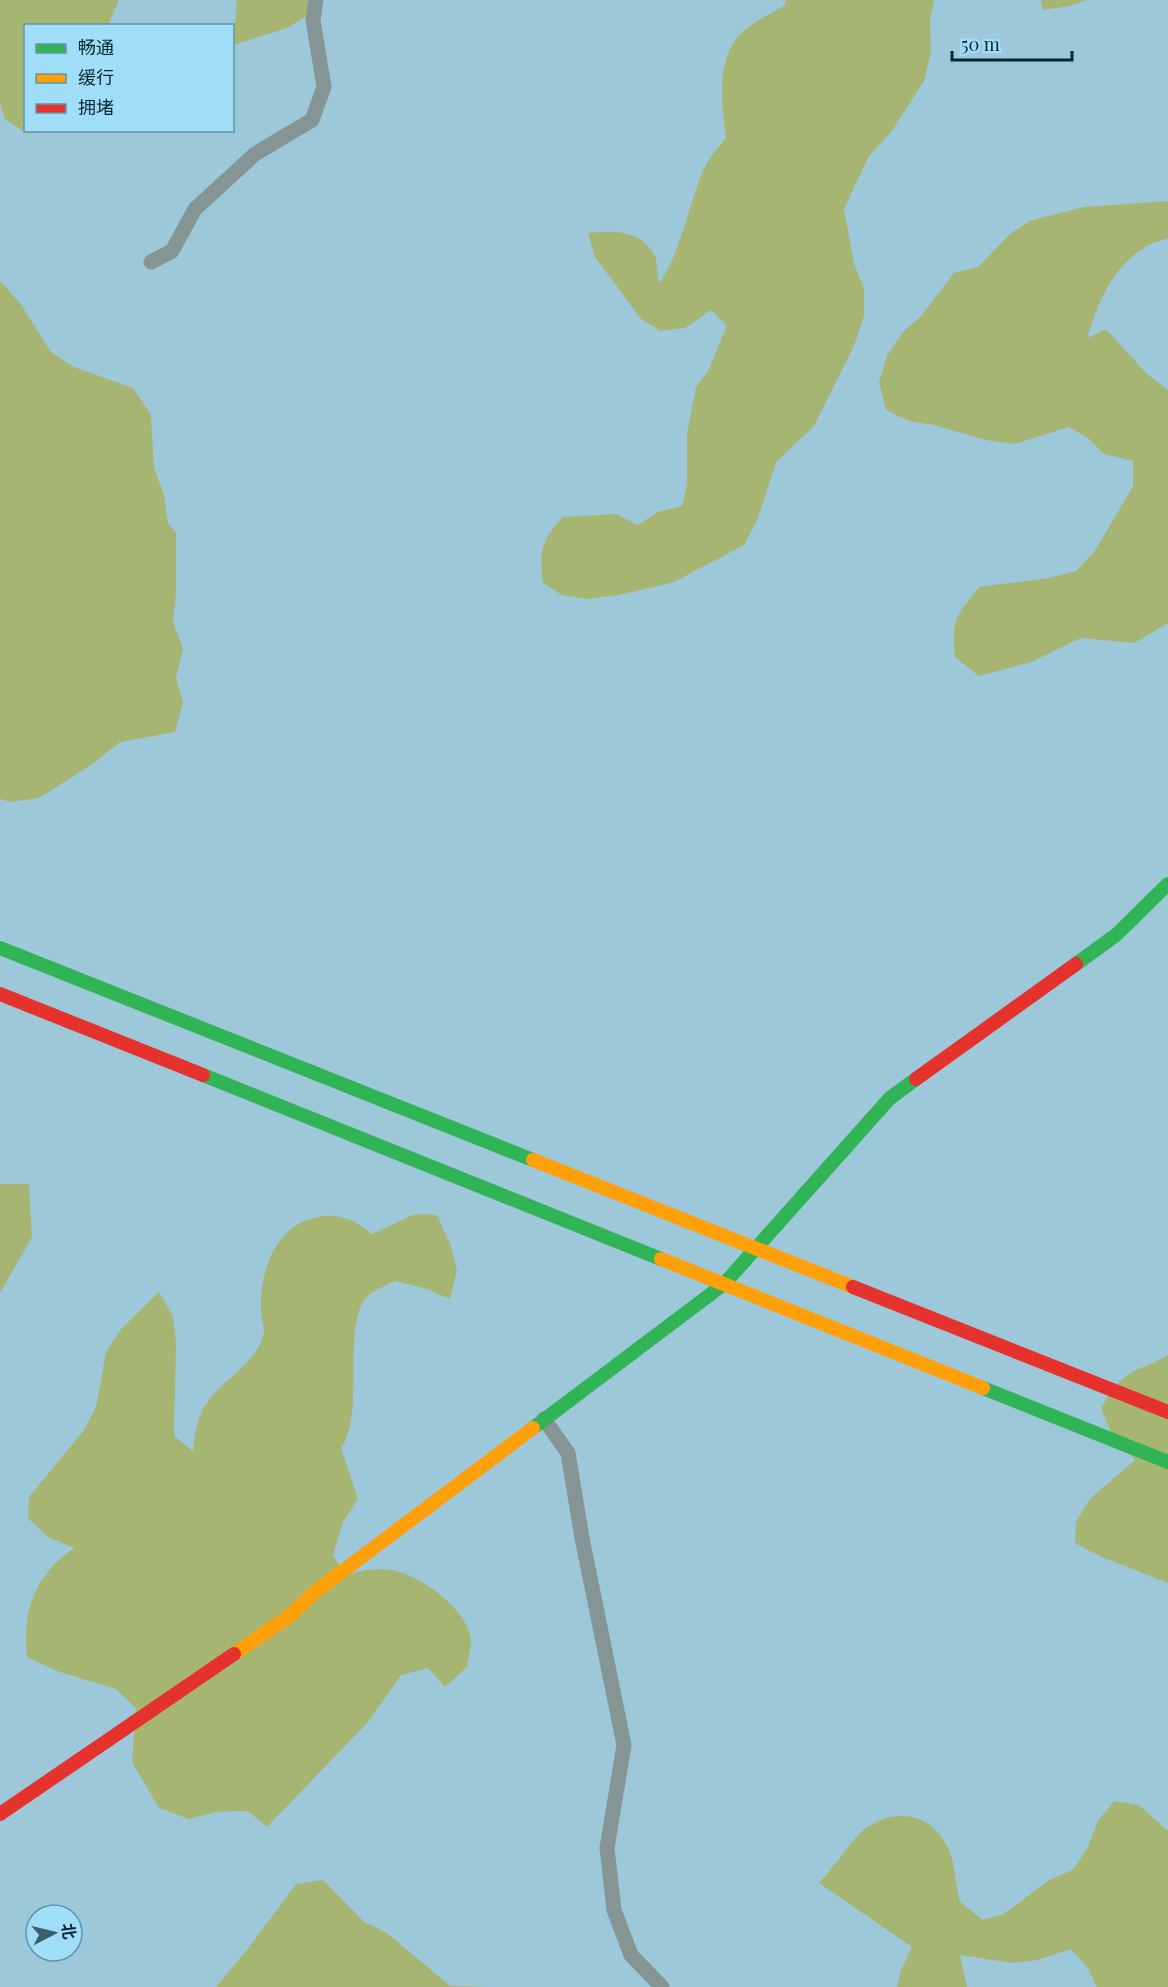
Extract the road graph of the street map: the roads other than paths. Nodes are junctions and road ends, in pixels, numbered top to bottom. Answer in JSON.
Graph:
{"nodes":[{"id":1,"x":316,"y":0,"type":"edge"},
{"id":2,"x":151,"y":262,"type":"dead end"},
{"id":3,"x":1168,"y":884,"type":"edge"},
{"id":4,"x":0,"y":948,"type":"edge"},
{"id":5,"x":0,"y":994,"type":"edge"},
{"id":6,"x":756,"y":1249,"type":"junction"},
{"id":7,"x":724,"y":1284,"type":"junction"},
{"id":8,"x":1168,"y":1412,"type":"edge"},
{"id":9,"x":544,"y":1419,"type":"junction"},
{"id":10,"x":1168,"y":1462,"type":"edge"},
{"id":11,"x":0,"y":1814,"type":"edge"},
{"id":12,"x":662,"y":1987,"type":"edge"}],
"edges":[{"from":1,"to":2,"type":"street"},
{"from":3,"to":6,"type":"main road"},
{"from":4,"to":6,"type":"main road"},
{"from":5,"to":7,"type":"main road"},
{"from":6,"to":7,"type":"main road"},
{"from":6,"to":8,"type":"main road"},
{"from":7,"to":9,"type":"main road"},
{"from":7,"to":10,"type":"main road"},
{"from":9,"to":11,"type":"main road"},
{"from":9,"to":12,"type":"street"}]}
